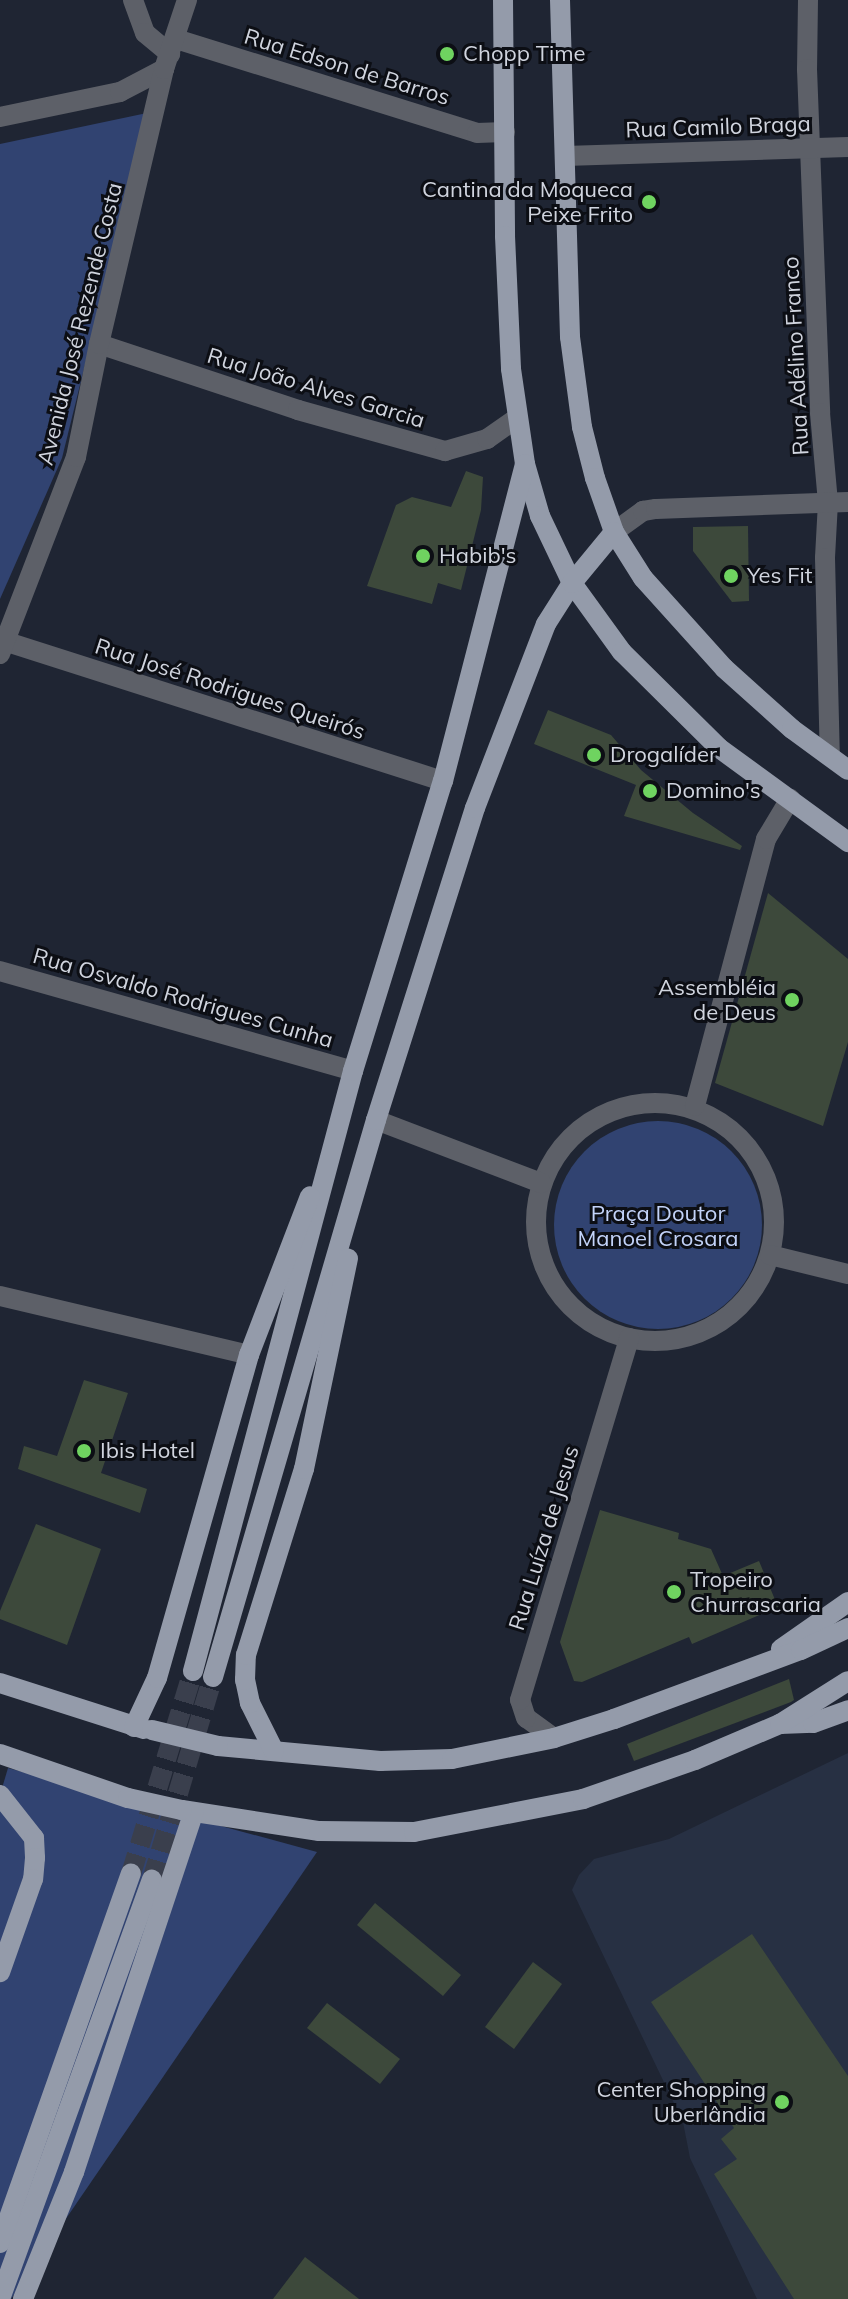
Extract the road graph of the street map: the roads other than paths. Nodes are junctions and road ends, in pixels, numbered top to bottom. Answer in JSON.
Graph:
{"nodes":[{"id":1,"x":133,"y":0,"type":"edge"},
{"id":2,"x":187,"y":0,"type":"edge"},
{"id":3,"x":503,"y":0,"type":"edge"},
{"id":4,"x":560,"y":0,"type":"edge"},
{"id":5,"x":808,"y":0,"type":"edge"},
{"id":6,"x":170,"y":54,"type":"junction"},
{"id":7,"x":0,"y":117,"type":"edge"},
{"id":8,"x":505,"y":132,"type":"junction"},
{"id":9,"x":848,"y":147,"type":"edge"},
{"id":10,"x":811,"y":148,"type":"junction"},
{"id":11,"x":565,"y":156,"type":"junction"},
{"id":12,"x":99,"y":344,"type":"junction"},
{"id":13,"x":516,"y":419,"type":"junction"},
{"id":14,"x":525,"y":464,"type":"junction"},
{"id":15,"x":838,"y":502,"type":"edge"},
{"id":16,"x":614,"y":532,"type":"junction"},
{"id":17,"x":572,"y":583,"type":"junction"},
{"id":18,"x":2,"y":648,"type":"edge"},
{"id":19,"x":830,"y":756,"type":"junction"},
{"id":20,"x":848,"y":770,"type":"edge"},
{"id":21,"x":443,"y":781,"type":"junction"},
{"id":22,"x":790,"y":799,"type":"junction"},
{"id":23,"x":848,"y":842,"type":"edge"},
{"id":24,"x":0,"y":971,"type":"edge"},
{"id":25,"x":353,"y":1071,"type":"junction"},
{"id":26,"x":695,"y":1106,"type":"junction"},
{"id":27,"x":376,"y":1120,"type":"junction"},
{"id":28,"x":339,"y":1135,"type":"junction"},
{"id":29,"x":366,"y":1155,"type":"junction"},
{"id":30,"x":541,"y":1183,"type":"junction"},
{"id":31,"x":770,"y":1255,"type":"junction"},
{"id":32,"x":848,"y":1274,"type":"edge"},
{"id":33,"x":0,"y":1296,"type":"edge"},
{"id":34,"x":629,"y":1338,"type":"junction"},
{"id":35,"x":249,"y":1355,"type":"junction"},
{"id":36,"x":848,"y":1602,"type":"edge"},
{"id":37,"x":848,"y":1628,"type":"edge"},
{"id":38,"x":758,"y":1665,"type":"junction"},
{"id":39,"x":848,"y":1681,"type":"edge"},
{"id":40,"x":0,"y":1683,"type":"edge"},
{"id":41,"x":848,"y":1710,"type":"edge"},
{"id":42,"x":780,"y":1724,"type":"junction"},
{"id":43,"x":143,"y":1728,"type":"junction"},
{"id":44,"x":554,"y":1738,"type":"junction"},
{"id":45,"x":274,"y":1751,"type":"junction"},
{"id":46,"x":0,"y":1754,"type":"edge"},
{"id":47,"x":0,"y":1795,"type":"edge"},
{"id":48,"x":188,"y":1811,"type":"junction"},
{"id":49,"x":131,"y":1874,"type":"tunnel mouth"},
{"id":50,"x":152,"y":1880,"type":"tunnel mouth"},
{"id":51,"x":0,"y":1972,"type":"edge"},
{"id":52,"x":0,"y":2243,"type":"edge"},
{"id":53,"x":0,"y":2299,"type":"edge"},
{"id":54,"x":23,"y":2299,"type":"edge"}],
"edges":[{"from":1,"to":6,"type":"street"},
{"from":2,"to":6,"type":"street","name":"Avenida José Rezende Costa"},
{"from":3,"to":8,"type":"main road"},
{"from":4,"to":11,"type":"main road"},
{"from":5,"to":10,"type":"street","name":"Rua Adélino Franco"},
{"from":6,"to":7,"type":"street"},
{"from":6,"to":8,"type":"street","name":"Rua Edson de Barros"},
{"from":6,"to":12,"type":"street","name":"Avenida José Rezende Costa"},
{"from":8,"to":13,"type":"main road"},
{"from":9,"to":10,"type":"street","name":"Rua Camilo Braga"},
{"from":10,"to":11,"type":"street","name":"Rua Camilo Braga"},
{"from":10,"to":15,"type":"street","name":"Rua Adélino Franco"},
{"from":11,"to":16,"type":"main road"},
{"from":12,"to":13,"type":"street","name":"Rua João Alves Garcia"},
{"from":12,"to":18,"type":"street","name":"Avenida José Rezende Costa"},
{"from":13,"to":14,"type":"main road"},
{"from":14,"to":17,"type":"main road"},
{"from":14,"to":21,"type":"main road"},
{"from":15,"to":16,"type":"street"},
{"from":15,"to":19,"type":"street","name":"Rua Adélino Franco"},
{"from":16,"to":17,"type":"main road"},
{"from":16,"to":19,"type":"main road"},
{"from":17,"to":22,"type":"main road"},
{"from":17,"to":27,"type":"main road"},
{"from":18,"to":21,"type":"street","name":"Rua José Rodrigues Queirós"},
{"from":19,"to":20,"type":"main road"},
{"from":21,"to":25,"type":"main road"},
{"from":22,"to":23,"type":"main road"},
{"from":22,"to":26,"type":"street"},
{"from":24,"to":25,"type":"street","name":"Rua Osvaldo Rodrigues Cunha"},
{"from":25,"to":28,"type":"main road"},
{"from":26,"to":30,"type":"street"},
{"from":26,"to":31,"type":"street"},
{"from":27,"to":29,"type":"main road"},
{"from":27,"to":30,"type":"street"},
{"from":28,"to":29,"type":"main road"},
{"from":28,"to":35,"type":"main road"},
{"from":29,"to":45,"type":"main road"},
{"from":30,"to":34,"type":"street"},
{"from":31,"to":32,"type":"street"},
{"from":31,"to":34,"type":"street"},
{"from":33,"to":35,"type":"street"},
{"from":34,"to":44,"type":"street","name":"Rua Luíza de Jesus"},
{"from":35,"to":43,"type":"main road"},
{"from":36,"to":38,"type":"main road"},
{"from":37,"to":38,"type":"main road"},
{"from":38,"to":44,"type":"main road"},
{"from":39,"to":42,"type":"main road"},
{"from":40,"to":43,"type":"main road"},
{"from":41,"to":42,"type":"main road"},
{"from":42,"to":48,"type":"main road"},
{"from":43,"to":45,"type":"main road","bridge":true},
{"from":44,"to":45,"type":"main road"},
{"from":46,"to":48,"type":"main road","bridge":true},
{"from":47,"to":51,"type":"main road"},
{"from":48,"to":54,"type":"main road"},
{"from":49,"to":52,"type":"main road"},
{"from":50,"to":53,"type":"main road"}]}
